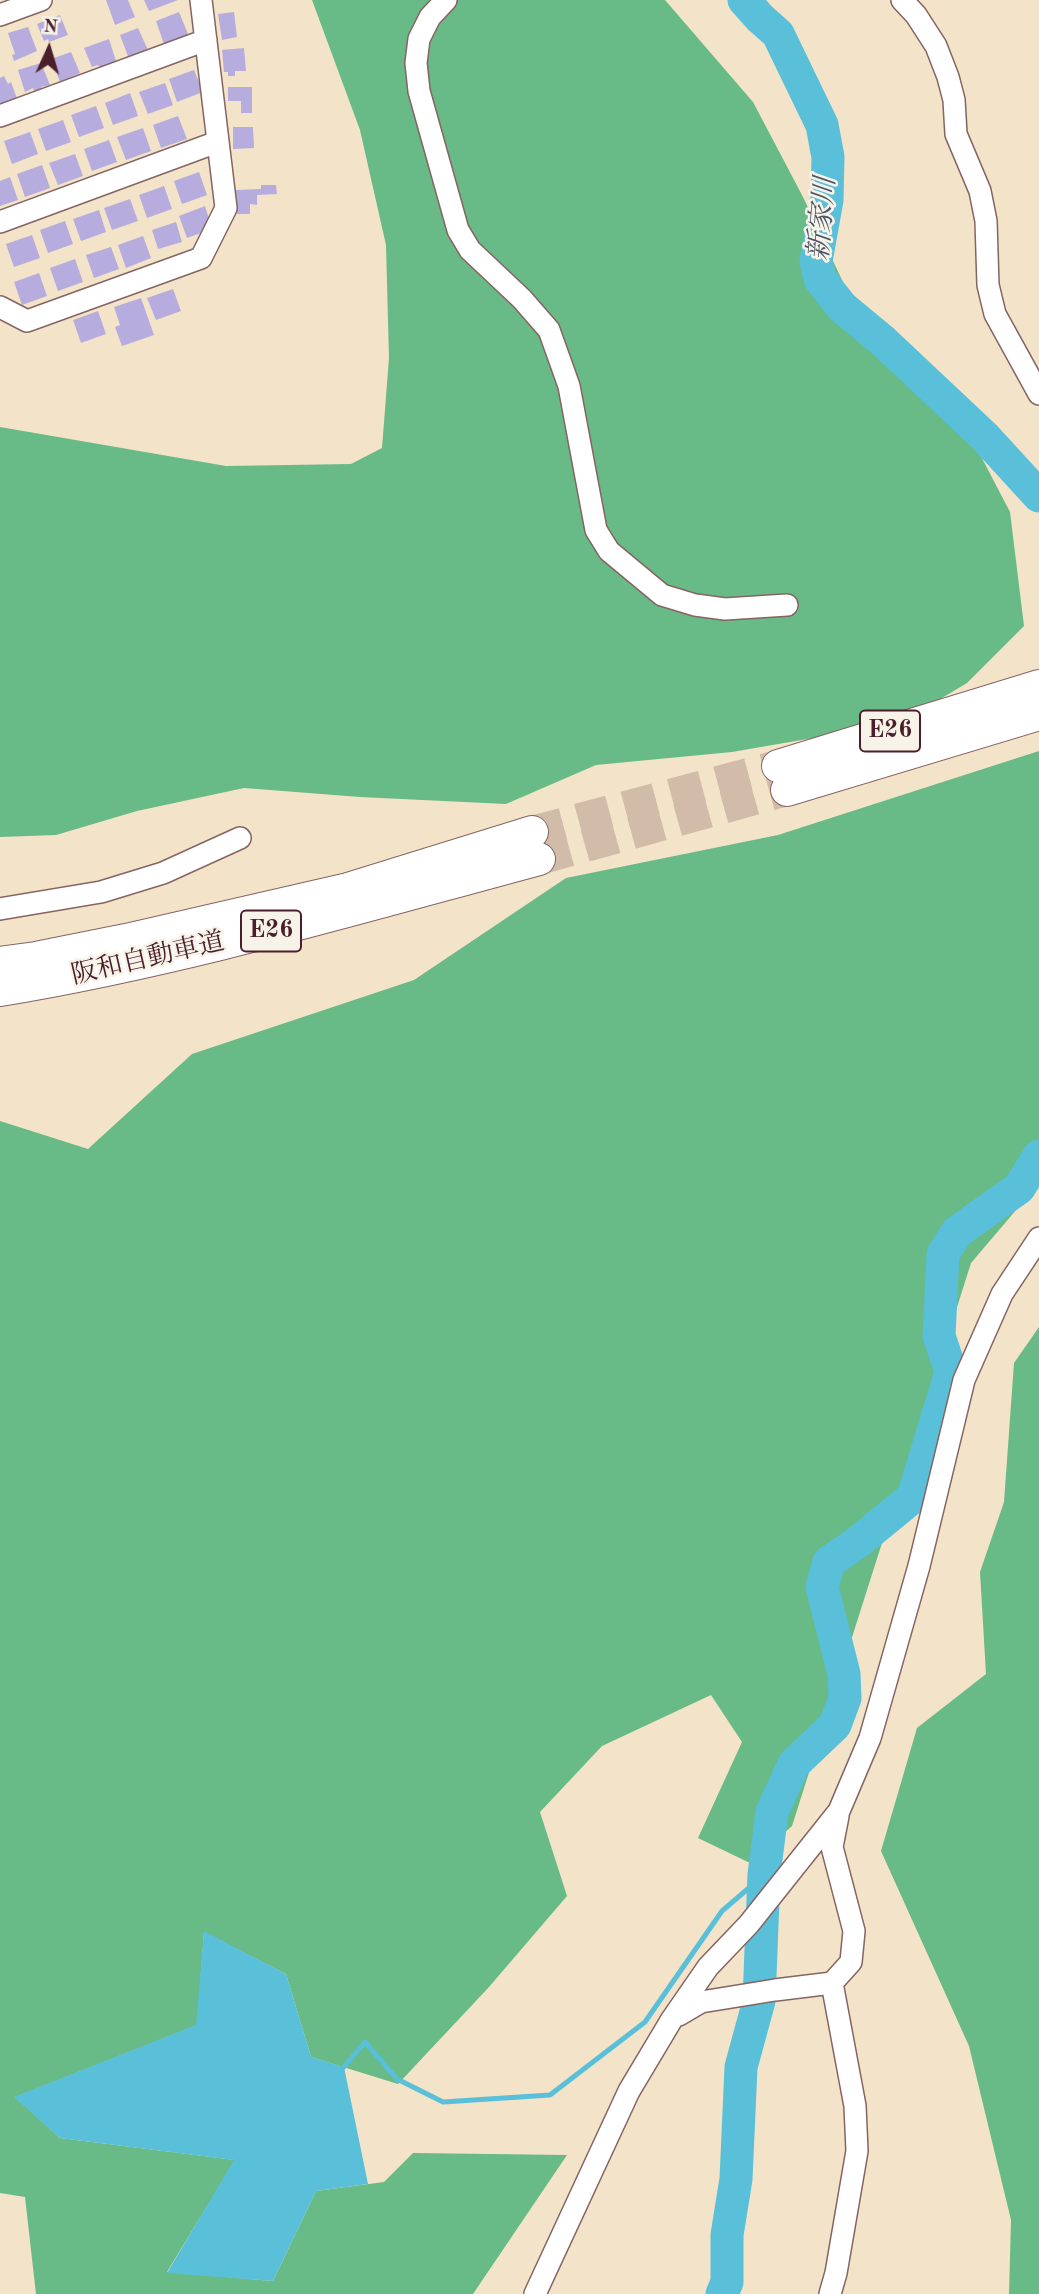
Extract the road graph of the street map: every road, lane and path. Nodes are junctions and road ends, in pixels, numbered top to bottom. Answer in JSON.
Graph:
{"nodes":[{"id":1,"x":41,"y":0,"type":"edge"},
{"id":2,"x":201,"y":0,"type":"edge"},
{"id":3,"x":446,"y":0,"type":"edge"},
{"id":4,"x":902,"y":0,"type":"edge"},
{"id":5,"x":0,"y":15,"type":"edge"},
{"id":6,"x":206,"y":40,"type":"junction"},
{"id":7,"x":0,"y":116,"type":"edge"},
{"id":8,"x":218,"y":142,"type":"junction"},
{"id":9,"x":0,"y":222,"type":"edge"},
{"id":10,"x":0,"y":307,"type":"edge"},
{"id":11,"x":1039,"y":394,"type":"edge"},
{"id":12,"x":787,"y":605,"type":"dead end"},
{"id":13,"x":1039,"y":686,"type":"edge"},
{"id":14,"x":999,"y":711,"type":"junction"},
{"id":15,"x":1039,"y":714,"type":"edge"},
{"id":16,"x":783,"y":778,"type":"tunnel mouth"},
{"id":17,"x":240,"y":838,"type":"dead end"},
{"id":18,"x":0,"y":909,"type":"edge"},
{"id":19,"x":0,"y":963,"type":"edge"},
{"id":20,"x":0,"y":990,"type":"edge"},
{"id":21,"x":1039,"y":1238,"type":"edge"},
{"id":22,"x":839,"y":1811,"type":"junction"},
{"id":23,"x":832,"y":1983,"type":"junction"},
{"id":24,"x":672,"y":2019,"type":"junction"},
{"id":25,"x":536,"y":2294,"type":"edge"},
{"id":26,"x":830,"y":2294,"type":"edge"}],
"edges":[{"from":1,"to":5,"type":"street"},
{"from":2,"to":6,"type":"street"},
{"from":3,"to":12,"type":"street"},
{"from":4,"to":11,"type":"street"},
{"from":6,"to":7,"type":"street"},
{"from":6,"to":8,"type":"street"},
{"from":8,"to":9,"type":"street"},
{"from":8,"to":10,"type":"street"},
{"from":13,"to":14,"type":"highway","number":"E26"},
{"from":14,"to":15,"type":"highway","number":"E26"},
{"from":14,"to":16,"type":"highway","number":"E26"},
{"from":17,"to":18,"type":"street"},
{"from":19,"to":20,"type":"highway","name":"阪和自動車道","number":"E26"},
{"from":21,"to":22,"type":"street"},
{"from":22,"to":23,"type":"street"},
{"from":22,"to":24,"type":"street"},
{"from":23,"to":24,"type":"street"},
{"from":23,"to":26,"type":"street"},
{"from":24,"to":25,"type":"street"}]}
